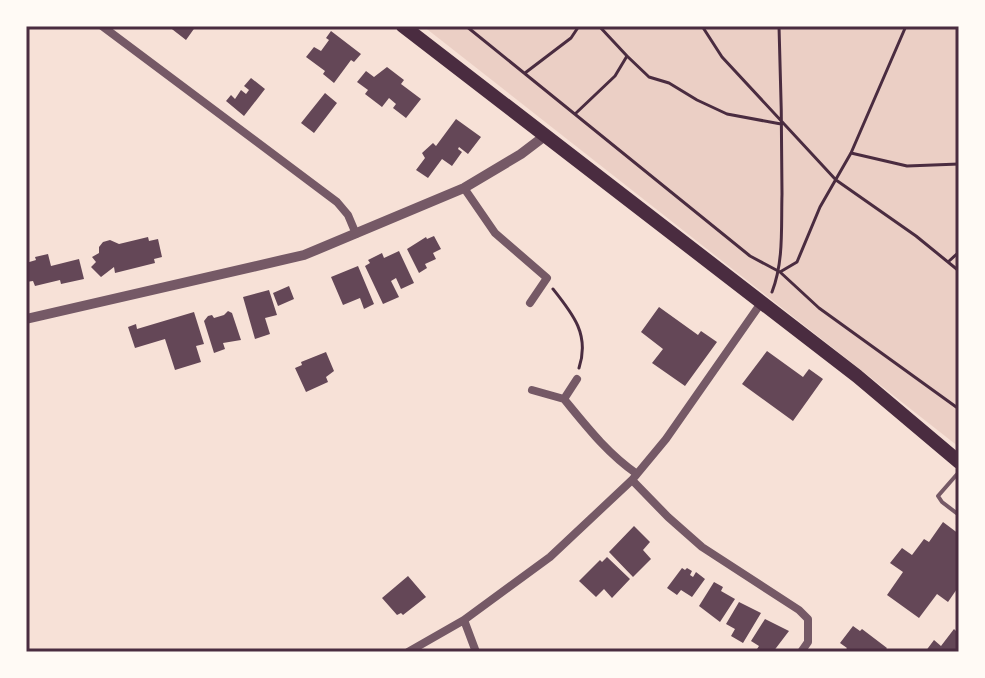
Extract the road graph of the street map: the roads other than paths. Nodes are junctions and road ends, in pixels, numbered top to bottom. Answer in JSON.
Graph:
{"nodes":[{"id":1,"x":102,"y":26,"type":"edge"},
{"id":2,"x":403,"y":26,"type":"edge"},
{"id":3,"x":546,"y":135,"type":"junction"},
{"id":4,"x":464,"y":188,"type":"junction"},
{"id":5,"x":356,"y":234,"type":"junction"},
{"id":6,"x":530,"y":303,"type":"dead end"},
{"id":7,"x":763,"y":305,"type":"junction"},
{"id":8,"x":26,"y":319,"type":"edge"},
{"id":9,"x":577,"y":379,"type":"road end"},
{"id":10,"x":532,"y":390,"type":"dead end"},
{"id":11,"x":564,"y":399,"type":"junction"},
{"id":12,"x":959,"y":462,"type":"edge"},
{"id":13,"x":959,"y":472,"type":"edge"},
{"id":14,"x":635,"y":477,"type":"junction"},
{"id":15,"x":959,"y":515,"type":"edge"},
{"id":16,"x":464,"y":620,"type":"junction"},
{"id":17,"x":408,"y":652,"type":"edge"},
{"id":18,"x":476,"y":652,"type":"edge"},
{"id":19,"x":801,"y":652,"type":"edge"}],
"edges":[{"from":1,"to":5,"type":"street"},
{"from":2,"to":3,"type":"main road"},
{"from":3,"to":4,"type":"street"},
{"from":3,"to":7,"type":"main road"},
{"from":4,"to":5,"type":"street"},
{"from":4,"to":6,"type":"street"},
{"from":5,"to":8,"type":"street"},
{"from":7,"to":12,"type":"main road"},
{"from":7,"to":14,"type":"street"},
{"from":9,"to":11,"type":"street"},
{"from":10,"to":11,"type":"street"},
{"from":11,"to":14,"type":"street"},
{"from":13,"to":15,"type":"lane"},
{"from":14,"to":16,"type":"street"},
{"from":14,"to":19,"type":"street"},
{"from":16,"to":17,"type":"street"},
{"from":16,"to":18,"type":"street"}]}
